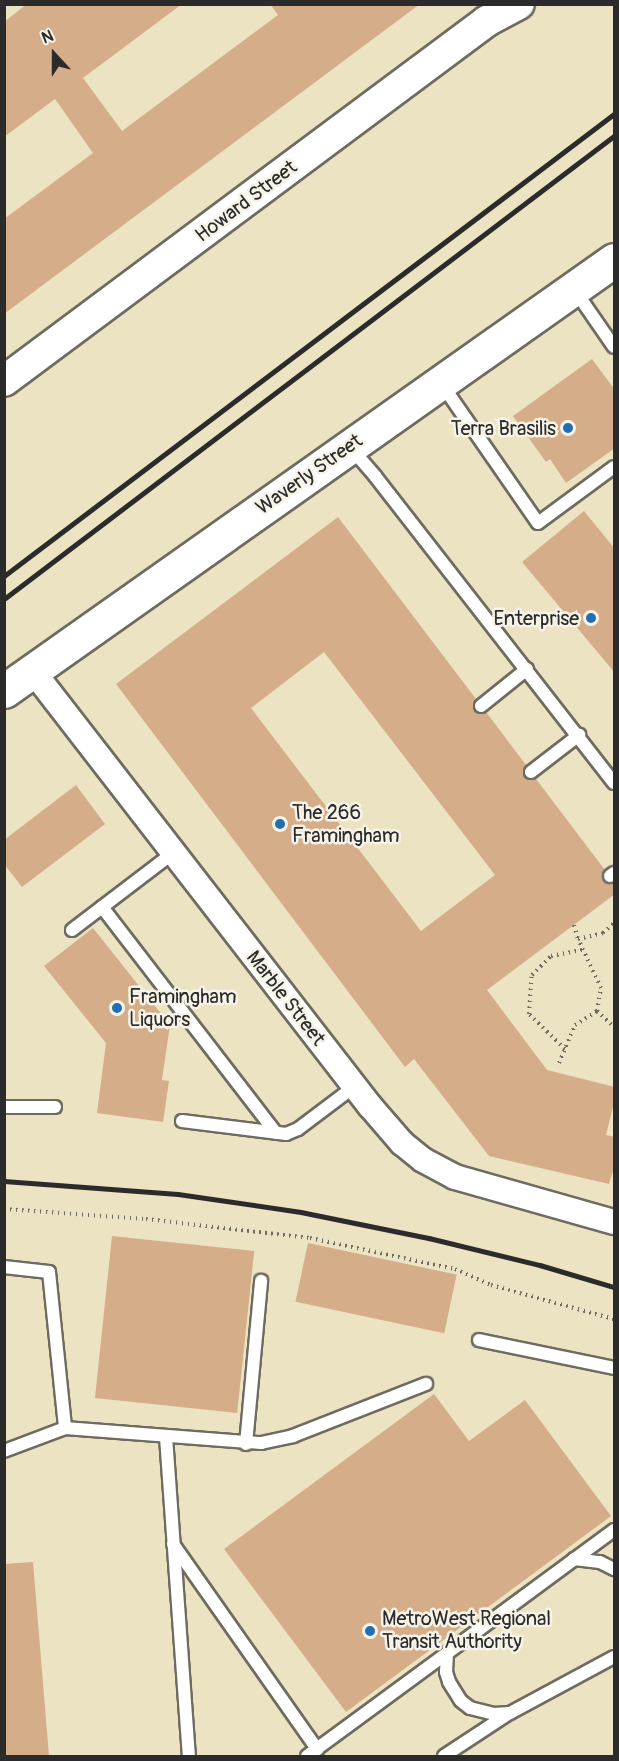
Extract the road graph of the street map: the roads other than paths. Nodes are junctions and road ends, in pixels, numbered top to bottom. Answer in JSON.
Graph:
{"nodes":[{"id":1,"x":519,"y":4,"type":"edge"},
{"id":2,"x":494,"y":13,"type":"edge"},
{"id":3,"x":615,"y":260,"type":"edge"},
{"id":4,"x":573,"y":289,"type":"junction"},
{"id":5,"x":615,"y":347,"type":"edge"},
{"id":6,"x":4,"y":381,"type":"edge"},
{"id":7,"x":440,"y":382,"type":"junction"},
{"id":8,"x":349,"y":446,"type":"junction"},
{"id":9,"x":615,"y":467,"type":"edge"},
{"id":10,"x":527,"y":669,"type":"junction"},
{"id":11,"x":32,"y":670,"type":"junction"},
{"id":12,"x":4,"y":691,"type":"edge"},
{"id":13,"x":481,"y":706,"type":"dead end"},
{"id":14,"x":579,"y":735,"type":"junction"},
{"id":15,"x":531,"y":772,"type":"dead end"},
{"id":16,"x":615,"y":783,"type":"edge"},
{"id":17,"x":173,"y":853,"type":"junction"},
{"id":18,"x":102,"y":907,"type":"junction"},
{"id":19,"x":72,"y":930,"type":"dead end"},
{"id":20,"x":355,"y":1086,"type":"junction"},
{"id":21,"x":4,"y":1107,"type":"edge"},
{"id":22,"x":55,"y":1107,"type":"dead end"},
{"id":23,"x":182,"y":1121,"type":"dead end"},
{"id":24,"x":276,"y":1134,"type":"junction"},
{"id":25,"x":615,"y":1222,"type":"edge"},
{"id":26,"x":4,"y":1267,"type":"edge"},
{"id":27,"x":261,"y":1281,"type":"dead end"},
{"id":28,"x":479,"y":1340,"type":"dead end"},
{"id":29,"x":615,"y":1368,"type":"edge"},
{"id":30,"x":426,"y":1384,"type":"dead end"},
{"id":31,"x":65,"y":1428,"type":"junction"},
{"id":32,"x":166,"y":1437,"type":"junction"},
{"id":33,"x":246,"y":1444,"type":"junction"},
{"id":34,"x":4,"y":1451,"type":"edge"},
{"id":35,"x":615,"y":1530,"type":"edge"},
{"id":36,"x":172,"y":1544,"type":"junction"},
{"id":37,"x":574,"y":1559,"type":"junction"},
{"id":38,"x":615,"y":1569,"type":"edge"},
{"id":39,"x":447,"y":1653,"type":"junction"},
{"id":40,"x":615,"y":1657,"type":"edge"},
{"id":41,"x":510,"y":1713,"type":"junction"},
{"id":42,"x":312,"y":1753,"type":"edge"},
{"id":43,"x":189,"y":1756,"type":"edge"},
{"id":44,"x":444,"y":1756,"type":"edge"}],
"edges":[{"from":1,"to":2,"type":"street","name":"Howard Street"},
{"from":2,"to":6,"type":"street","name":"Howard Street"},
{"from":3,"to":4,"type":"main road","name":"Waverly Street"},
{"from":4,"to":5,"type":"lane"},
{"from":4,"to":7,"type":"main road","name":"Waverly Street"},
{"from":7,"to":8,"type":"main road","name":"Waverly Street"},
{"from":7,"to":9,"type":"lane"},
{"from":8,"to":10,"type":"lane"},
{"from":8,"to":11,"type":"main road","name":"Waverly Street"},
{"from":10,"to":13,"type":"lane"},
{"from":10,"to":14,"type":"lane"},
{"from":11,"to":12,"type":"main road","name":"Waverly Street"},
{"from":11,"to":17,"type":"street","name":"Marble Street"},
{"from":14,"to":15,"type":"lane"},
{"from":14,"to":16,"type":"lane"},
{"from":17,"to":18,"type":"lane"},
{"from":17,"to":20,"type":"street","name":"Marble Street"},
{"from":18,"to":19,"type":"lane"},
{"from":18,"to":24,"type":"lane"},
{"from":20,"to":24,"type":"lane"},
{"from":20,"to":25,"type":"street","name":"Marble Street"},
{"from":21,"to":22,"type":"lane"},
{"from":23,"to":24,"type":"lane"},
{"from":26,"to":31,"type":"lane"},
{"from":27,"to":33,"type":"lane"},
{"from":28,"to":29,"type":"lane"},
{"from":30,"to":33,"type":"lane"},
{"from":31,"to":32,"type":"lane"},
{"from":31,"to":34,"type":"lane"},
{"from":32,"to":33,"type":"lane"},
{"from":32,"to":36,"type":"lane"},
{"from":35,"to":37,"type":"lane"},
{"from":36,"to":42,"type":"lane"},
{"from":36,"to":43,"type":"lane"},
{"from":37,"to":38,"type":"lane"},
{"from":37,"to":39,"type":"lane"},
{"from":39,"to":41,"type":"lane"},
{"from":39,"to":42,"type":"lane"},
{"from":40,"to":41,"type":"lane"},
{"from":41,"to":44,"type":"lane"}]}
